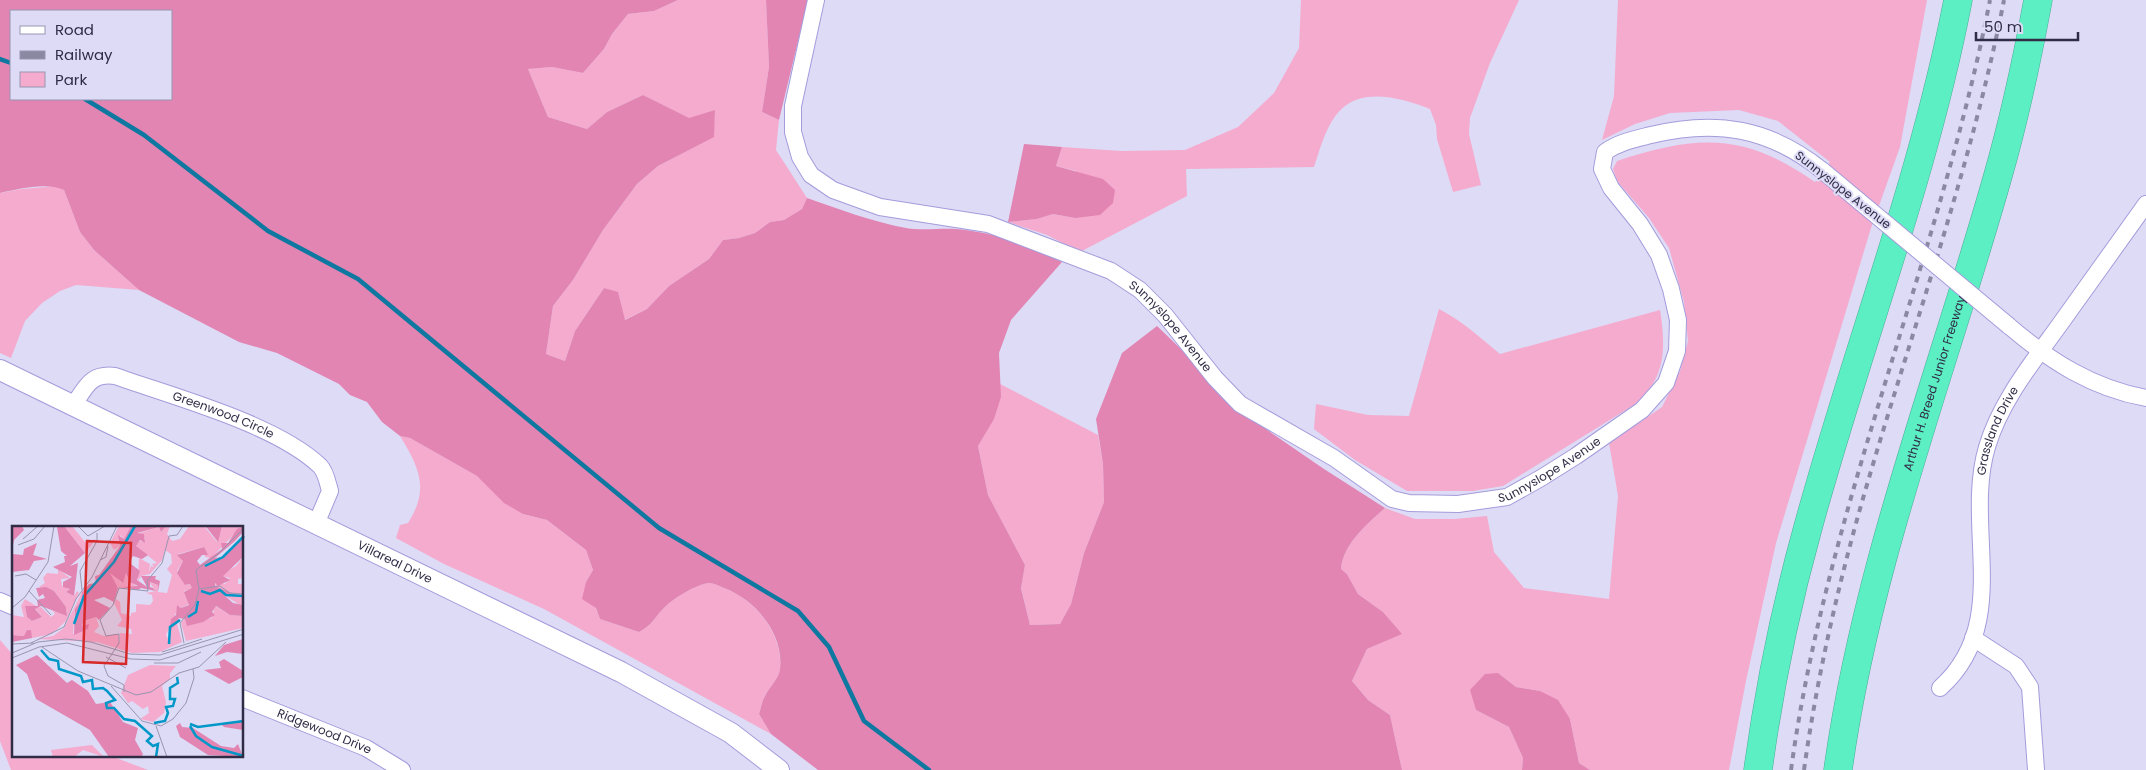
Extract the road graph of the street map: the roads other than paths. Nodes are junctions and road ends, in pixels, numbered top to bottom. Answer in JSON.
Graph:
{"nodes":[{"id":1,"x":816,"y":0,"type":"edge"},
{"id":2,"x":1958,"y":0,"type":"edge"},
{"id":3,"x":2038,"y":0,"type":"edge"},
{"id":4,"x":2146,"y":204,"type":"edge"},
{"id":5,"x":2040,"y":352,"type":"junction"},
{"id":6,"x":0,"y":370,"type":"edge"},
{"id":7,"x":2146,"y":398,"type":"edge"},
{"id":8,"x":73,"y":406,"type":"junction"},
{"id":9,"x":316,"y":524,"type":"junction"},
{"id":10,"x":0,"y":601,"type":"edge"},
{"id":11,"x":12,"y":606,"type":"edge"},
{"id":12,"x":1973,"y":638,"type":"junction"},
{"id":13,"x":1940,"y":688,"type":"dead end"},
{"id":14,"x":244,"y":699,"type":"edge"},
{"id":15,"x":402,"y":770,"type":"edge"},
{"id":16,"x":779,"y":770,"type":"edge"},
{"id":17,"x":1758,"y":770,"type":"edge"},
{"id":18,"x":1838,"y":770,"type":"edge"},
{"id":19,"x":2036,"y":770,"type":"edge"}],
"edges":[{"from":1,"to":5,"type":"street","name":"Sunnyslope Avenue","bridge":true},
{"from":2,"to":17,"type":"highway"},
{"from":3,"to":18,"type":"highway","name":"Arthur H. Breed Junior Freeway"},
{"from":4,"to":5,"type":"street","name":"Grassland Drive"},
{"from":5,"to":7,"type":"street","name":"Sunnyslope Avenue"},
{"from":5,"to":12,"type":"street","name":"Grassland Drive"},
{"from":6,"to":8,"type":"street","name":"Villareal Drive"},
{"from":8,"to":9,"type":"street","name":"Villareal Drive"},
{"from":8,"to":9,"type":"street","name":"Greenwood Circle"},
{"from":9,"to":16,"type":"street","name":"Villareal Drive"},
{"from":10,"to":11,"type":"street"},
{"from":12,"to":13,"type":"street","name":"Grassland Drive"},
{"from":12,"to":19,"type":"street"},
{"from":14,"to":15,"type":"street","name":"Ridgewood Drive"}]}
